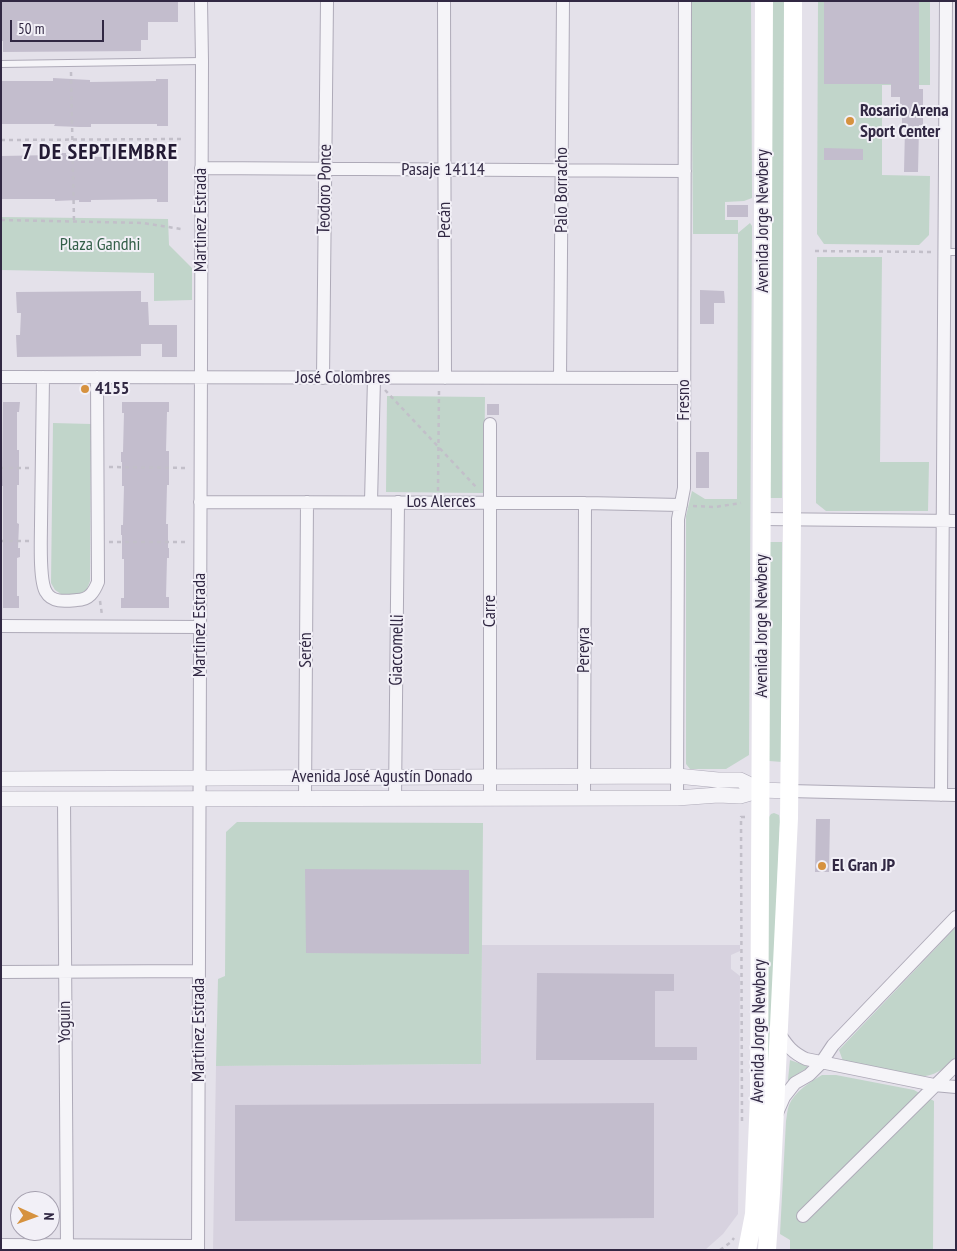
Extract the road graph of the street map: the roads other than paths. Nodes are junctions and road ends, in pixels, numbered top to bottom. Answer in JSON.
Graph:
{"nodes":[{"id":1,"x":201,"y":1,"type":"edge"},
{"id":2,"x":326,"y":1,"type":"edge"},
{"id":3,"x":444,"y":1,"type":"edge"},
{"id":4,"x":563,"y":1,"type":"edge"},
{"id":5,"x":685,"y":1,"type":"edge"},
{"id":6,"x":764,"y":1,"type":"edge"},
{"id":7,"x":793,"y":1,"type":"edge"},
{"id":8,"x":946,"y":1,"type":"edge"},
{"id":9,"x":202,"y":62,"type":"junction"},
{"id":10,"x":1,"y":64,"type":"edge"},
{"id":11,"x":201,"y":168,"type":"junction"},
{"id":12,"x":325,"y":169,"type":"junction"},
{"id":13,"x":444,"y":170,"type":"junction"},
{"id":14,"x":562,"y":171,"type":"junction"},
{"id":15,"x":685,"y":172,"type":"junction"},
{"id":16,"x":950,"y":252,"type":"edge"},
{"id":17,"x":1,"y":377,"type":"edge"},
{"id":18,"x":43,"y":377,"type":"junction"},
{"id":19,"x":97,"y":377,"type":"junction"},
{"id":20,"x":201,"y":378,"type":"junction"},
{"id":21,"x":323,"y":378,"type":"junction"},
{"id":22,"x":374,"y":378,"type":"junction"},
{"id":23,"x":442,"y":378,"type":"junction"},
{"id":24,"x":560,"y":378,"type":"junction"},
{"id":25,"x":684,"y":378,"type":"junction"},
{"id":26,"x":490,"y":424,"type":"dead end"},
{"id":27,"x":200,"y":502,"type":"junction"},
{"id":28,"x":307,"y":502,"type":"junction"},
{"id":29,"x":372,"y":502,"type":"junction"},
{"id":30,"x":398,"y":502,"type":"junction"},
{"id":31,"x":490,"y":503,"type":"junction"},
{"id":32,"x":585,"y":503,"type":"junction"},
{"id":33,"x":681,"y":505,"type":"junction"},
{"id":34,"x":762,"y":519,"type":"junction"},
{"id":35,"x":792,"y":519,"type":"junction"},
{"id":36,"x":949,"y":521,"type":"edge"},
{"id":37,"x":1,"y":626,"type":"edge"},
{"id":38,"x":200,"y":627,"type":"junction"},
{"id":39,"x":584,"y":776,"type":"junction"},
{"id":40,"x":677,"y":776,"type":"junction"},
{"id":41,"x":395,"y":777,"type":"junction"},
{"id":42,"x":490,"y":777,"type":"junction"},
{"id":43,"x":200,"y":778,"type":"junction"},
{"id":44,"x":305,"y":778,"type":"junction"},
{"id":45,"x":1,"y":779,"type":"edge"},
{"id":46,"x":761,"y":790,"type":"junction"},
{"id":47,"x":789,"y":791,"type":"junction"},
{"id":48,"x":941,"y":794,"type":"junction"},
{"id":49,"x":956,"y":795,"type":"edge"},
{"id":50,"x":395,"y":798,"type":"junction"},
{"id":51,"x":490,"y":798,"type":"junction"},
{"id":52,"x":584,"y":798,"type":"junction"},
{"id":53,"x":677,"y":798,"type":"junction"},
{"id":54,"x":1,"y":799,"type":"edge"},
{"id":55,"x":64,"y":799,"type":"junction"},
{"id":56,"x":199,"y":799,"type":"junction"},
{"id":57,"x":305,"y":799,"type":"junction"},
{"id":58,"x":956,"y":917,"type":"edge"},
{"id":59,"x":199,"y":971,"type":"junction"},
{"id":60,"x":1,"y":972,"type":"edge"},
{"id":61,"x":65,"y":972,"type":"junction"},
{"id":62,"x":778,"y":1032,"type":"junction"},
{"id":63,"x":821,"y":1063,"type":"junction"},
{"id":64,"x":956,"y":1065,"type":"edge"},
{"id":65,"x":934,"y":1085,"type":"junction"},
{"id":66,"x":956,"y":1087,"type":"edge"},
{"id":67,"x":775,"y":1117,"type":"junction"},
{"id":68,"x":803,"y":1216,"type":"dead end"},
{"id":69,"x":1,"y":1246,"type":"edge"},
{"id":70,"x":67,"y":1246,"type":"junction"},
{"id":71,"x":198,"y":1248,"type":"edge"},
{"id":72,"x":747,"y":1250,"type":"edge"},
{"id":73,"x":767,"y":1250,"type":"edge"}],
"edges":[{"from":1,"to":9,"type":"street","name":"Martinez Estrada"},
{"from":2,"to":12,"type":"street","name":"Teodoro Ponce"},
{"from":3,"to":13,"type":"street","name":"Pecán"},
{"from":4,"to":14,"type":"street","name":"Palo Borracho"},
{"from":5,"to":15,"type":"street","name":"Fresno"},
{"from":6,"to":34,"type":"main road","name":"Avenida Jorge Newbery"},
{"from":7,"to":35,"type":"main road","name":"Avenida Jorge Newbery"},
{"from":8,"to":16,"type":"street"},
{"from":9,"to":10,"type":"lane"},
{"from":9,"to":11,"type":"street","name":"Martinez Estrada"},
{"from":11,"to":12,"type":"street","name":"Pasaje 14114"},
{"from":11,"to":20,"type":"street","name":"Martinez Estrada"},
{"from":12,"to":13,"type":"street","name":"Pasaje 14114"},
{"from":12,"to":21,"type":"street","name":"Teodoro Ponce"},
{"from":13,"to":14,"type":"street","name":"Pasaje 14114"},
{"from":13,"to":23,"type":"street","name":"Pecán"},
{"from":14,"to":15,"type":"street","name":"Pasaje 14114"},
{"from":14,"to":24,"type":"street","name":"Palo Borracho"},
{"from":15,"to":25,"type":"street","name":"Fresno"},
{"from":16,"to":36,"type":"street"},
{"from":17,"to":18,"type":"street","name":"José Colombres"},
{"from":18,"to":19,"type":"street","name":"José Colombres"},
{"from":18,"to":19,"type":"street"},
{"from":19,"to":20,"type":"street","name":"José Colombres"},
{"from":20,"to":21,"type":"street","name":"José Colombres"},
{"from":20,"to":27,"type":"street","name":"Martinez Estrada"},
{"from":21,"to":22,"type":"street","name":"José Colombres"},
{"from":22,"to":23,"type":"street","name":"José Colombres"},
{"from":22,"to":29,"type":"street"},
{"from":23,"to":24,"type":"street","name":"José Colombres"},
{"from":24,"to":25,"type":"street","name":"José Colombres"},
{"from":25,"to":33,"type":"street","name":"Fresno"},
{"from":26,"to":31,"type":"street","name":"Carre"},
{"from":27,"to":28,"type":"street","name":"Los Alerces"},
{"from":27,"to":38,"type":"street","name":"Martinez Estrada"},
{"from":28,"to":29,"type":"street","name":"Los Alerces"},
{"from":28,"to":44,"type":"street","name":"Serén"},
{"from":29,"to":30,"type":"street","name":"Los Alerces"},
{"from":30,"to":31,"type":"street","name":"Los Alerces"},
{"from":30,"to":41,"type":"street","name":"Giaccomelli"},
{"from":31,"to":32,"type":"street","name":"Los Alerces"},
{"from":31,"to":42,"type":"street","name":"Carre"},
{"from":32,"to":33,"type":"street","name":"Los Alerces"},
{"from":32,"to":39,"type":"street","name":"Pereyra"},
{"from":33,"to":40,"type":"street","name":"Fresno"},
{"from":34,"to":35,"type":"street"},
{"from":34,"to":46,"type":"main road","name":"Avenida Jorge Newbery"},
{"from":35,"to":36,"type":"street"},
{"from":35,"to":47,"type":"main road","name":"Avenida Jorge Newbery"},
{"from":36,"to":48,"type":"street"},
{"from":37,"to":38,"type":"street"},
{"from":38,"to":43,"type":"street","name":"Martinez Estrada"},
{"from":39,"to":40,"type":"street","name":"Avenida José Agustín Donado"},
{"from":39,"to":42,"type":"street","name":"Avenida José Agustín Donado"},
{"from":39,"to":52,"type":"street","name":"Pereyra"},
{"from":40,"to":46,"type":"street","name":"Avenida José Agustín Donado"},
{"from":40,"to":53,"type":"street","name":"Fresno"},
{"from":41,"to":42,"type":"street","name":"Avenida José Agustín Donado"},
{"from":41,"to":44,"type":"street","name":"Avenida José Agustín Donado"},
{"from":41,"to":50,"type":"street","name":"Giaccomelli"},
{"from":42,"to":51,"type":"street","name":"Carre"},
{"from":43,"to":44,"type":"street","name":"Avenida José Agustín Donado"},
{"from":43,"to":45,"type":"street","name":"Avenida José Agustín Donado"},
{"from":43,"to":56,"type":"street","name":"Martinez Estrada"},
{"from":44,"to":57,"type":"street","name":"Serén"},
{"from":46,"to":47,"type":"street","name":"Avenida José Agustín Donado"},
{"from":46,"to":53,"type":"street","name":"Avenida José Agustín Donado"},
{"from":46,"to":72,"type":"main road","name":"Avenida Jorge Newbery"},
{"from":47,"to":48,"type":"street"},
{"from":47,"to":62,"type":"main road","name":"Avenida Jorge Newbery"},
{"from":48,"to":49,"type":"street"},
{"from":50,"to":51,"type":"street","name":"Avenida José Agustín Donado"},
{"from":50,"to":57,"type":"street","name":"Avenida José Agustín Donado"},
{"from":51,"to":52,"type":"street","name":"Avenida José Agustín Donado"},
{"from":52,"to":53,"type":"street","name":"Avenida José Agustín Donado"},
{"from":54,"to":55,"type":"street","name":"Avenida José Agustín Donado"},
{"from":55,"to":56,"type":"street","name":"Avenida José Agustín Donado"},
{"from":55,"to":61,"type":"street","name":"Yoguin"},
{"from":56,"to":57,"type":"street","name":"Avenida José Agustín Donado"},
{"from":56,"to":59,"type":"street","name":"Martinez Estrada"},
{"from":58,"to":63,"type":"street"},
{"from":59,"to":61,"type":"street"},
{"from":59,"to":71,"type":"street","name":"Martinez Estrada"},
{"from":60,"to":61,"type":"street"},
{"from":61,"to":70,"type":"street","name":"Yoguin"},
{"from":62,"to":63,"type":"street"},
{"from":62,"to":67,"type":"main road","name":"Avenida Jorge Newbery"},
{"from":63,"to":65,"type":"street"},
{"from":63,"to":67,"type":"street"},
{"from":64,"to":65,"type":"street"},
{"from":65,"to":66,"type":"street"},
{"from":65,"to":68,"type":"street"},
{"from":67,"to":73,"type":"main road","name":"Avenida Jorge Newbery"},
{"from":69,"to":70,"type":"street"},
{"from":70,"to":71,"type":"street"}]}
